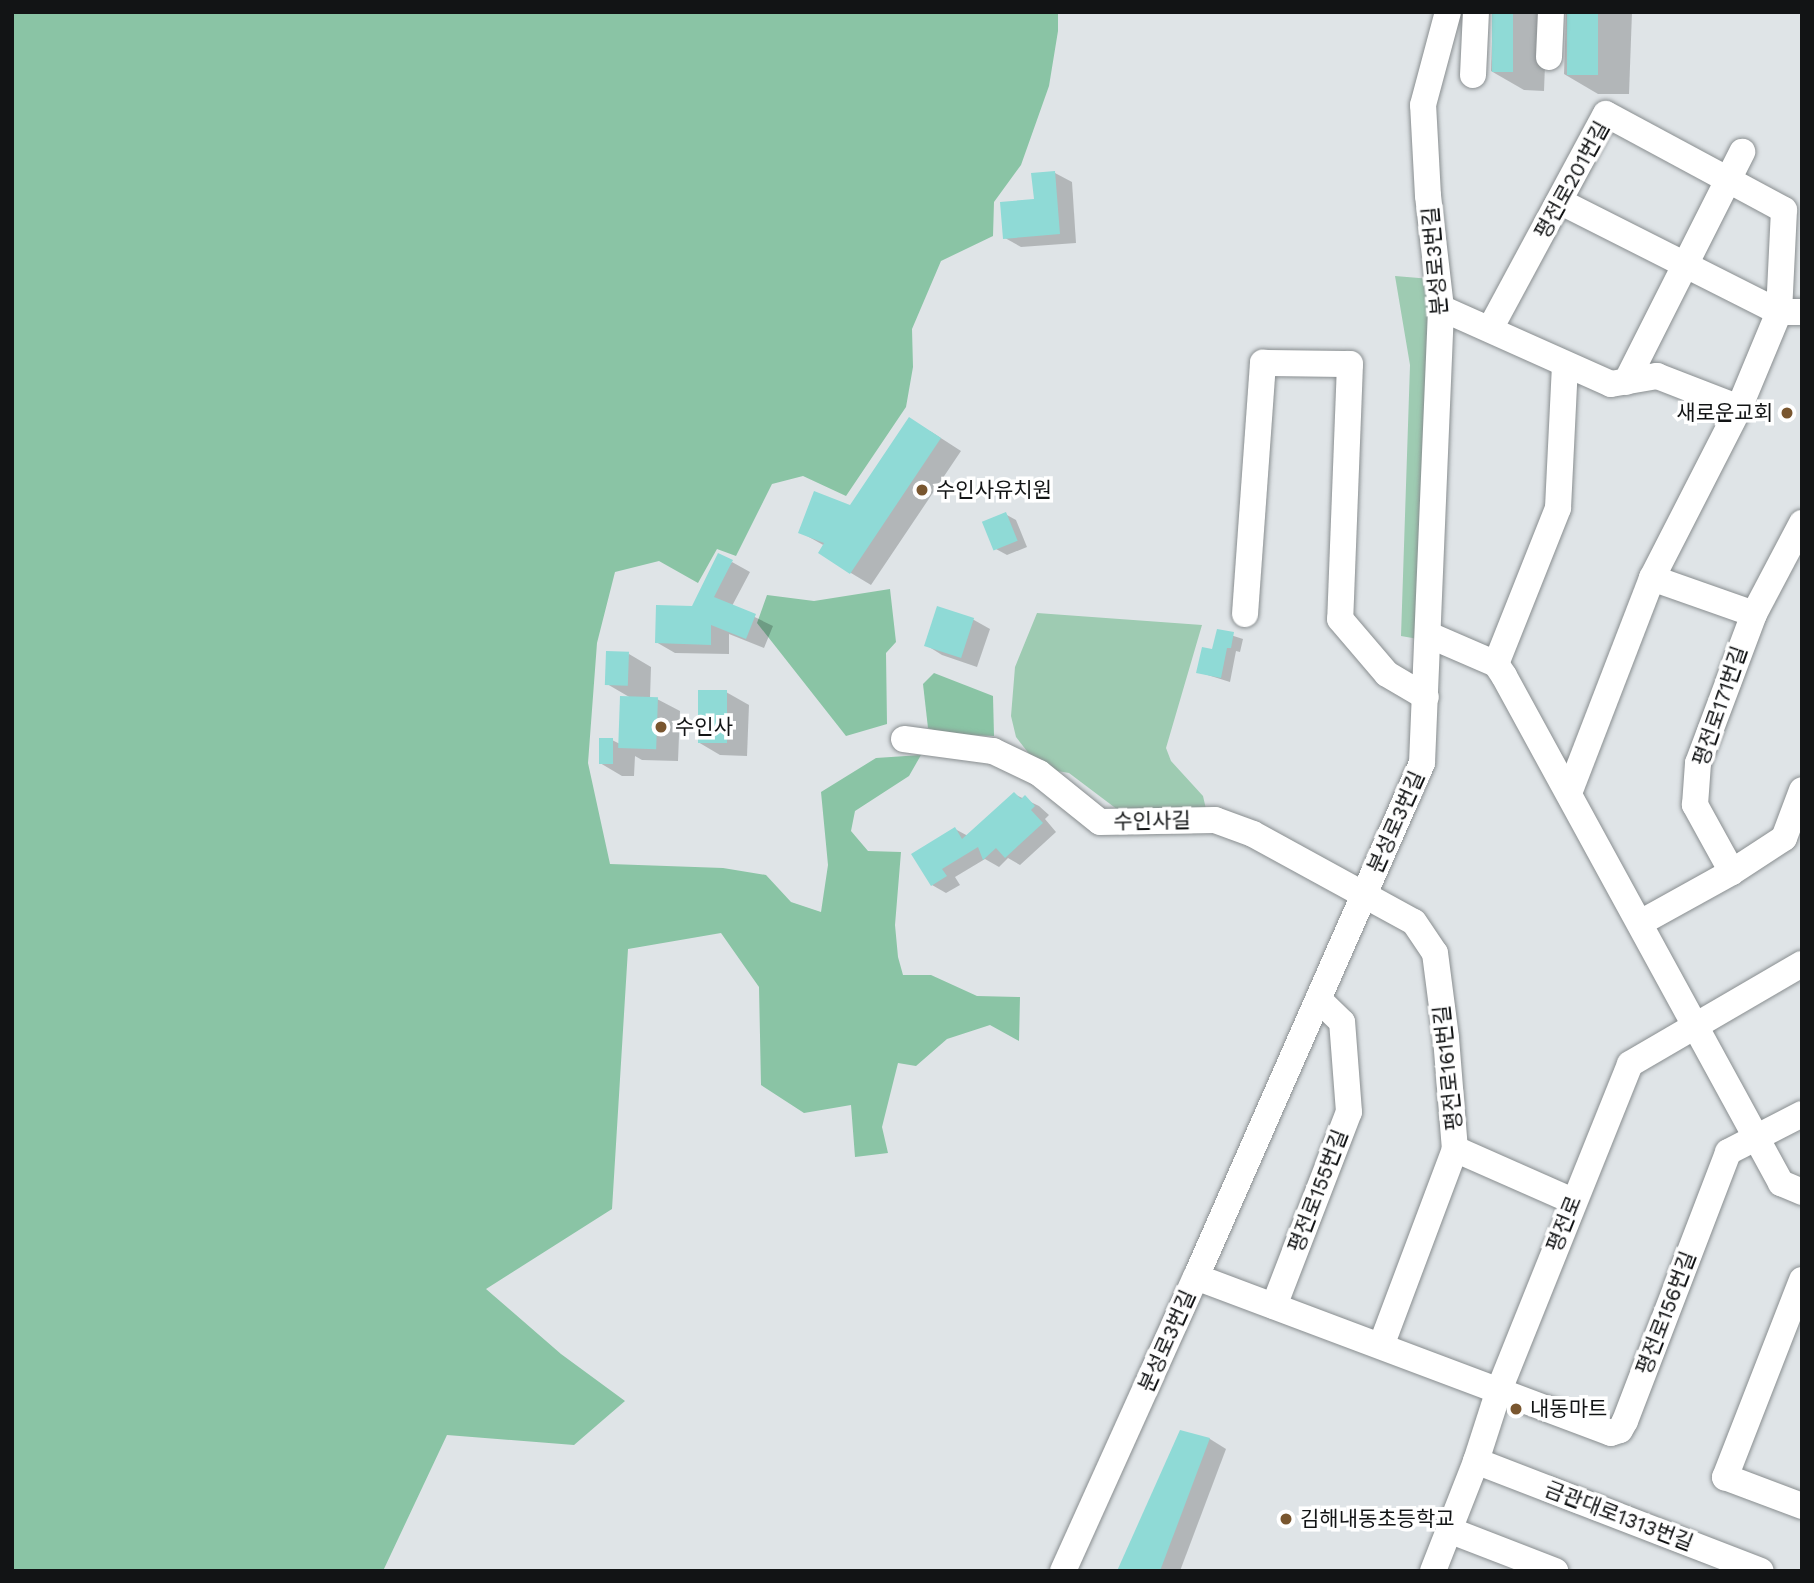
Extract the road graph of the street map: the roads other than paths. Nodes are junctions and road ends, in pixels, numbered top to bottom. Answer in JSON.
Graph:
{"nodes":[{"id":1,"x":1448,"y":12,"type":"edge"},
{"id":2,"x":1476,"y":12,"type":"edge"},
{"id":3,"x":1551,"y":12,"type":"edge"},
{"id":4,"x":1549,"y":57,"type":"dead end"},
{"id":5,"x":1473,"y":75,"type":"dead end"},
{"id":6,"x":1742,"y":152,"type":"dead end"},
{"id":7,"x":1729,"y":178,"type":"junction"},
{"id":8,"x":1561,"y":202,"type":"junction"},
{"id":9,"x":1684,"y":264,"type":"junction"},
{"id":10,"x":1441,"y":307,"type":"junction"},
{"id":11,"x":1791,"y":312,"type":"edge"},
{"id":12,"x":1490,"y":329,"type":"junction"},
{"id":13,"x":1565,"y":365,"type":"junction"},
{"id":14,"x":1626,"y":382,"type":"junction"},
{"id":15,"x":1739,"y":408,"type":"junction"},
{"id":16,"x":1802,"y":523,"type":"edge"},
{"id":17,"x":1652,"y":578,"type":"junction"},
{"id":18,"x":1245,"y":614,"type":"dead end"},
{"id":19,"x":1754,"y":614,"type":"junction"},
{"id":20,"x":1429,"y":635,"type":"junction"},
{"id":21,"x":1496,"y":664,"type":"junction"},
{"id":22,"x":1426,"y":697,"type":"junction"},
{"id":23,"x":904,"y":739,"type":"dead end"},
{"id":24,"x":1802,"y":790,"type":"edge"},
{"id":25,"x":1569,"y":793,"type":"junction"},
{"id":26,"x":1732,"y":872,"type":"junction"},
{"id":27,"x":1363,"y":895,"type":"junction"},
{"id":28,"x":1640,"y":923,"type":"junction"},
{"id":29,"x":1802,"y":964,"type":"edge"},
{"id":30,"x":1318,"y":999,"type":"junction"},
{"id":31,"x":1694,"y":1026,"type":"junction"},
{"id":32,"x":1802,"y":1114,"type":"edge"},
{"id":33,"x":1756,"y":1138,"type":"junction"},
{"id":34,"x":1455,"y":1149,"type":"junction"},
{"id":35,"x":1802,"y":1192,"type":"edge"},
{"id":36,"x":1573,"y":1201,"type":"junction"},
{"id":37,"x":1196,"y":1277,"type":"junction"},
{"id":38,"x":1802,"y":1280,"type":"edge"},
{"id":39,"x":1274,"y":1306,"type":"junction"},
{"id":40,"x":1381,"y":1346,"type":"junction"},
{"id":41,"x":1499,"y":1390,"type":"junction"},
{"id":42,"x":1476,"y":1461,"type":"junction"},
{"id":43,"x":1802,"y":1506,"type":"edge"},
{"id":44,"x":1449,"y":1530,"type":"junction"},
{"id":45,"x":1063,"y":1571,"type":"edge"},
{"id":46,"x":1433,"y":1571,"type":"edge"},
{"id":47,"x":1555,"y":1571,"type":"edge"},
{"id":48,"x":1761,"y":1571,"type":"edge"}],
"edges":[{"from":1,"to":10,"type":"street","name":"분성로3번길"},
{"from":2,"to":5,"type":"street"},
{"from":3,"to":4,"type":"street"},
{"from":6,"to":7,"type":"street"},
{"from":7,"to":8,"type":"street","name":"평전로201번길"},
{"from":7,"to":9,"type":"street"},
{"from":7,"to":11,"type":"street","name":"평전로201번길"},
{"from":8,"to":9,"type":"street"},
{"from":8,"to":12,"type":"street","name":"평전로201번길"},
{"from":9,"to":11,"type":"street"},
{"from":9,"to":14,"type":"street"},
{"from":10,"to":12,"type":"street"},
{"from":10,"to":20,"type":"street","name":"분성로3번길"},
{"from":11,"to":15,"type":"street","name":"평전로201번길"},
{"from":12,"to":13,"type":"street"},
{"from":13,"to":14,"type":"street"},
{"from":13,"to":21,"type":"street"},
{"from":14,"to":15,"type":"street"},
{"from":15,"to":17,"type":"street"},
{"from":16,"to":19,"type":"street","name":"평전로171번길"},
{"from":17,"to":19,"type":"street"},
{"from":17,"to":25,"type":"street"},
{"from":18,"to":22,"type":"street"},
{"from":19,"to":26,"type":"street","name":"평전로171번길"},
{"from":20,"to":21,"type":"street"},
{"from":20,"to":22,"type":"street","name":"분성로3번길"},
{"from":21,"to":25,"type":"street"},
{"from":22,"to":27,"type":"street","name":"분성로3번길"},
{"from":23,"to":27,"type":"street","name":"수인사길"},
{"from":24,"to":26,"type":"street"},
{"from":25,"to":28,"type":"street"},
{"from":26,"to":28,"type":"street"},
{"from":27,"to":30,"type":"street","name":"분성로3번길"},
{"from":27,"to":34,"type":"street","name":"평전로161번길"},
{"from":28,"to":31,"type":"street"},
{"from":29,"to":31,"type":"street","name":"평전로"},
{"from":30,"to":37,"type":"street","name":"분성로3번길"},
{"from":30,"to":39,"type":"street","name":"평전로155번길"},
{"from":31,"to":33,"type":"street"},
{"from":31,"to":36,"type":"street","name":"평전로"},
{"from":32,"to":33,"type":"street","name":"평전로156번길"},
{"from":33,"to":35,"type":"street"},
{"from":33,"to":41,"type":"street","name":"평전로156번길"},
{"from":34,"to":36,"type":"street","name":"평전로161번길"},
{"from":34,"to":40,"type":"street"},
{"from":36,"to":41,"type":"street","name":"평전로"},
{"from":37,"to":39,"type":"street"},
{"from":37,"to":45,"type":"street","name":"분성로3번길"},
{"from":38,"to":43,"type":"street"},
{"from":39,"to":40,"type":"street"},
{"from":40,"to":41,"type":"street"},
{"from":41,"to":42,"type":"street","name":"평전로"},
{"from":42,"to":44,"type":"street","name":"평전로"},
{"from":42,"to":48,"type":"street","name":"금관대로1313번길"},
{"from":44,"to":46,"type":"street","name":"평전로"},
{"from":44,"to":47,"type":"street"}]}
